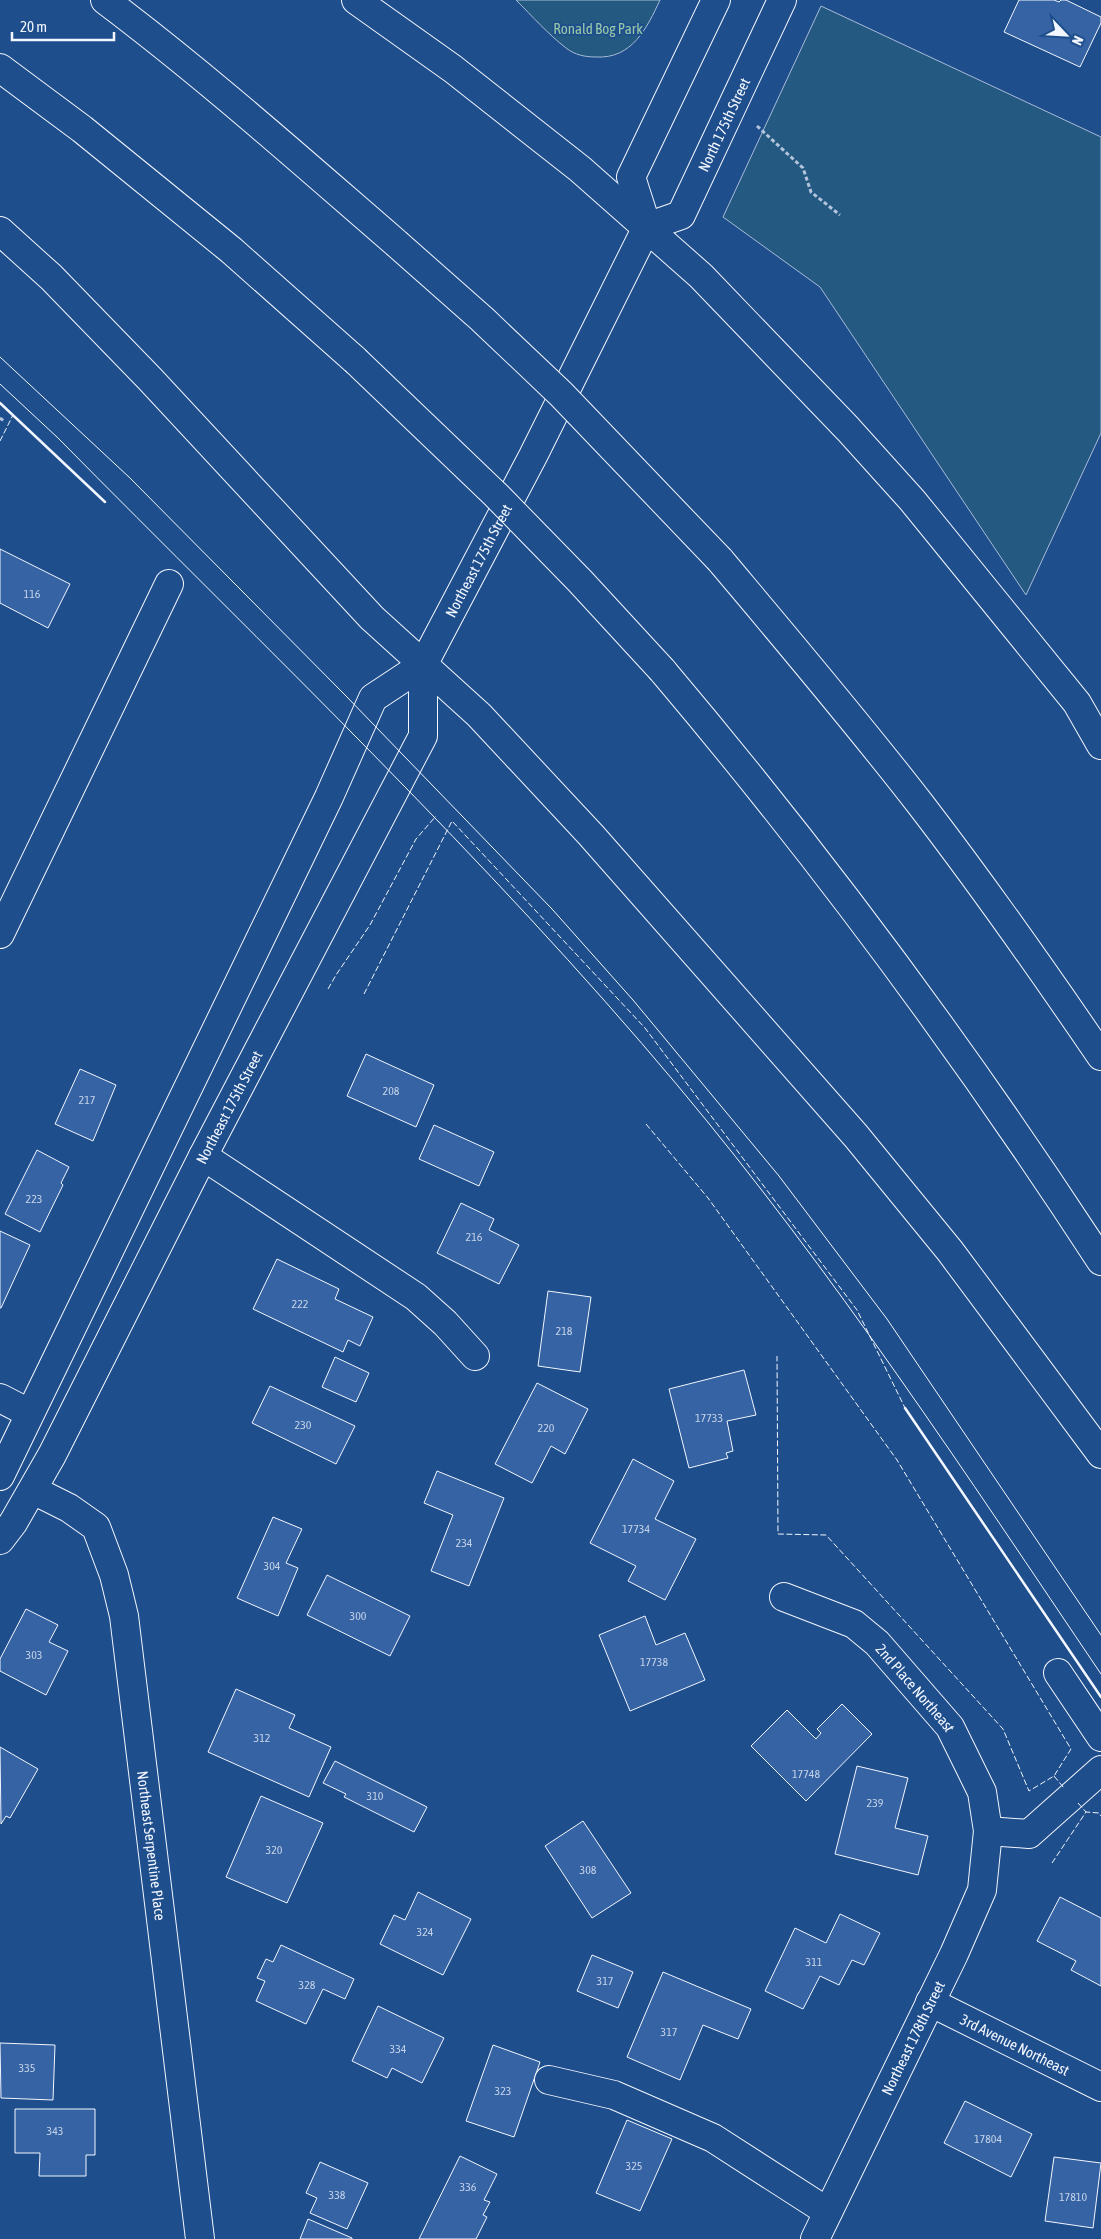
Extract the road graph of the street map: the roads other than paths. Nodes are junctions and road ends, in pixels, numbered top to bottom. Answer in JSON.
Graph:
{"nodes":[{"id":1,"x":104,"y":0,"type":"edge"},
{"id":2,"x":356,"y":0,"type":"edge"},
{"id":3,"x":716,"y":0,"type":"edge"},
{"id":4,"x":782,"y":0,"type":"edge"},
{"id":5,"x":0,"y":68,"type":"edge"},
{"id":6,"x":647,"y":227,"type":"junction"},
{"id":7,"x":0,"y":230,"type":"edge"},
{"id":8,"x":169,"y":584,"type":"dead end"},
{"id":9,"x":423,"y":665,"type":"junction"},
{"id":10,"x":1101,"y":745,"type":"edge"},
{"id":11,"x":0,"y":934,"type":"edge"},
{"id":12,"x":1101,"y":1056,"type":"edge"},
{"id":13,"x":203,"y":1156,"type":"junction"},
{"id":14,"x":1101,"y":1262,"type":"edge"},
{"id":15,"x":476,"y":1356,"type":"dead end"},
{"id":16,"x":0,"y":1398,"type":"edge"},
{"id":17,"x":29,"y":1412,"type":"junction"},
{"id":18,"x":1101,"y":1454,"type":"edge"},
{"id":19,"x":0,"y":1476,"type":"edge"},
{"id":20,"x":32,"y":1490,"type":"junction"},
{"id":21,"x":0,"y":1540,"type":"edge"},
{"id":22,"x":784,"y":1597,"type":"dead end"},
{"id":23,"x":1058,"y":1673,"type":"dead end"},
{"id":24,"x":1101,"y":1738,"type":"edge"},
{"id":25,"x":1101,"y":1770,"type":"edge"},
{"id":26,"x":988,"y":1831,"type":"junction"},
{"id":27,"x":930,"y":2002,"type":"junction"},
{"id":28,"x":549,"y":2080,"type":"dead end"},
{"id":29,"x":1101,"y":2087,"type":"edge"},
{"id":30,"x":828,"y":2212,"type":"junction"},
{"id":31,"x":200,"y":2239,"type":"edge"},
{"id":32,"x":815,"y":2239,"type":"edge"}],
"edges":[{"from":1,"to":12,"type":"main road","bridge":true},
{"from":2,"to":6,"type":"main road"},
{"from":3,"to":6,"type":"main road"},
{"from":4,"to":6,"type":"main road","name":"North 175th Street"},
{"from":5,"to":14,"type":"main road","bridge":true},
{"from":6,"to":9,"type":"main road","name":"Northeast 175th Street"},
{"from":6,"to":10,"type":"main road"},
{"from":7,"to":9,"type":"main road"},
{"from":8,"to":11,"type":"main road"},
{"from":9,"to":13,"type":"main road","name":"Northeast 175th Street"},
{"from":9,"to":17,"type":"main road","name":"Northeast 175th Street"},
{"from":9,"to":18,"type":"main road"},
{"from":13,"to":15,"type":"main road"},
{"from":13,"to":20,"type":"main road","name":"Northeast 175th Street"},
{"from":16,"to":17,"type":"main road"},
{"from":17,"to":19,"type":"main road","name":"Northeast 175th Street"},
{"from":20,"to":21,"type":"main road","name":"Northeast 175th Street"},
{"from":20,"to":31,"type":"main road","name":"Northeast Serpentine Place"},
{"from":22,"to":26,"type":"main road","name":"2nd Place Northeast"},
{"from":23,"to":24,"type":"main road"},
{"from":25,"to":26,"type":"main road"},
{"from":26,"to":27,"type":"main road","name":"Northeast 178th Street"},
{"from":27,"to":29,"type":"main road","name":"3rd Avenue Northeast"},
{"from":27,"to":30,"type":"main road","name":"Northeast 178th Street"},
{"from":28,"to":30,"type":"main road"},
{"from":30,"to":32,"type":"main road","name":"Northeast 178th Street"}]}
